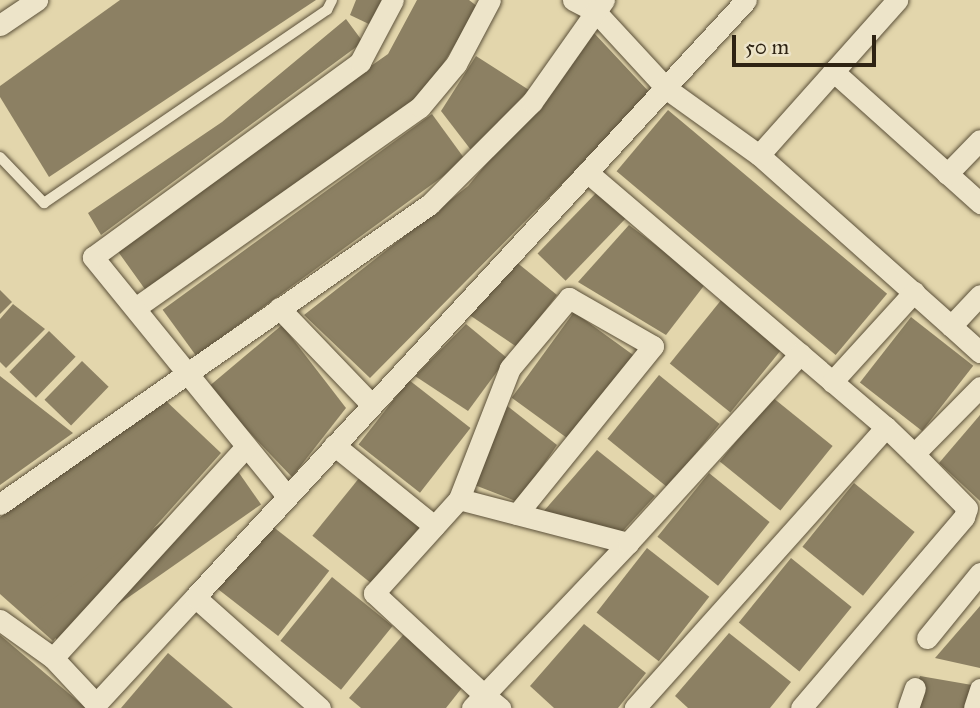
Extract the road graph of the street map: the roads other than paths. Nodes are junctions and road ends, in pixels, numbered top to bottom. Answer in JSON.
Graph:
{"nodes":[{"id":1,"x":1,"y":0,"type":"edge"},
{"id":2,"x":37,"y":0,"type":"edge"},
{"id":3,"x":332,"y":0,"type":"edge"},
{"id":4,"x":393,"y":0,"type":"edge"},
{"id":5,"x":490,"y":0,"type":"edge"},
{"id":6,"x":573,"y":0,"type":"edge"},
{"id":7,"x":746,"y":0,"type":"edge"},
{"id":8,"x":897,"y":0,"type":"edge"},
{"id":9,"x":600,"y":5,"type":"edge"},
{"id":10,"x":0,"y":25,"type":"edge"},
{"id":11,"x":833,"y":71,"type":"junction"},
{"id":12,"x":667,"y":89,"type":"junction"},
{"id":13,"x":980,"y":140,"type":"edge"},
{"id":14,"x":759,"y":155,"type":"junction"},
{"id":15,"x":0,"y":157,"type":"edge"},
{"id":16,"x":587,"y":172,"type":"junction"},
{"id":17,"x":947,"y":174,"type":"junction"},
{"id":18,"x":980,"y":203,"type":"edge"},
{"id":19,"x":914,"y":292,"type":"junction"},
{"id":20,"x":980,"y":295,"type":"edge"},
{"id":21,"x":138,"y":306,"type":"junction"},
{"id":22,"x":279,"y":309,"type":"junction"},
{"id":23,"x":951,"y":326,"type":"junction"},
{"id":24,"x":980,"y":352,"type":"edge"},
{"id":25,"x":800,"y":354,"type":"junction"},
{"id":26,"x":186,"y":375,"type":"junction"},
{"id":27,"x":832,"y":382,"type":"junction"},
{"id":28,"x":980,"y":387,"type":"edge"},
{"id":29,"x":371,"y":404,"type":"junction"},
{"id":30,"x":886,"y":428,"type":"junction"},
{"id":31,"x":334,"y":445,"type":"junction"},
{"id":32,"x":246,"y":447,"type":"junction"},
{"id":33,"x":914,"y":454,"type":"junction"},
{"id":34,"x":287,"y":496,"type":"junction"},
{"id":35,"x":459,"y":499,"type":"junction"},
{"id":36,"x":0,"y":504,"type":"edge"},
{"id":37,"x":517,"y":514,"type":"junction"},
{"id":38,"x":974,"y":514,"type":"edge"},
{"id":39,"x":434,"y":526,"type":"junction"},
{"id":40,"x":628,"y":542,"type":"junction"},
{"id":41,"x":980,"y":573,"type":"edge"},
{"id":42,"x":195,"y":597,"type":"junction"},
{"id":43,"x":0,"y":620,"type":"edge"},
{"id":44,"x":927,"y":638,"type":"dead end"},
{"id":45,"x":53,"y":658,"type":"junction"},
{"id":46,"x":980,"y":689,"type":"edge"},
{"id":47,"x":485,"y":704,"type":"edge"},
{"id":48,"x":320,"y":708,"type":"edge"},
{"id":49,"x":635,"y":708,"type":"edge"},
{"id":50,"x":801,"y":708,"type":"edge"},
{"id":51,"x":974,"y":708,"type":"edge"}],
"edges":[{"from":1,"to":10,"type":"street"},
{"from":2,"to":10,"type":"street"},
{"from":3,"to":15,"type":"lane"},
{"from":4,"to":21,"type":"street"},
{"from":5,"to":21,"type":"street"},
{"from":6,"to":9,"type":"street"},
{"from":7,"to":12,"type":"street"},
{"from":8,"to":11,"type":"street"},
{"from":9,"to":12,"type":"street"},
{"from":9,"to":22,"type":"street"},
{"from":11,"to":14,"type":"street"},
{"from":11,"to":17,"type":"street"},
{"from":12,"to":14,"type":"street"},
{"from":12,"to":16,"type":"street"},
{"from":13,"to":17,"type":"street"},
{"from":14,"to":19,"type":"street"},
{"from":16,"to":25,"type":"street"},
{"from":16,"to":29,"type":"street"},
{"from":17,"to":18,"type":"street"},
{"from":19,"to":23,"type":"street"},
{"from":19,"to":27,"type":"street"},
{"from":20,"to":23,"type":"street"},
{"from":21,"to":26,"type":"street"},
{"from":22,"to":26,"type":"street"},
{"from":22,"to":29,"type":"street"},
{"from":23,"to":24,"type":"street"},
{"from":25,"to":27,"type":"street"},
{"from":25,"to":40,"type":"street"},
{"from":26,"to":32,"type":"street"},
{"from":26,"to":36,"type":"street"},
{"from":27,"to":30,"type":"street"},
{"from":28,"to":33,"type":"street"},
{"from":29,"to":31,"type":"street"},
{"from":30,"to":33,"type":"street"},
{"from":30,"to":49,"type":"street"},
{"from":31,"to":34,"type":"street"},
{"from":31,"to":39,"type":"street"},
{"from":32,"to":34,"type":"street"},
{"from":32,"to":45,"type":"street"},
{"from":33,"to":38,"type":"street"},
{"from":34,"to":42,"type":"street"},
{"from":35,"to":37,"type":"street"},
{"from":35,"to":37,"type":"street"},
{"from":35,"to":39,"type":"street"},
{"from":37,"to":40,"type":"street"},
{"from":38,"to":50,"type":"street"},
{"from":39,"to":47,"type":"street"},
{"from":40,"to":47,"type":"street"},
{"from":41,"to":44,"type":"street"},
{"from":42,"to":45,"type":"street"},
{"from":42,"to":48,"type":"street"},
{"from":43,"to":45,"type":"street"},
{"from":46,"to":51,"type":"street"}]}
